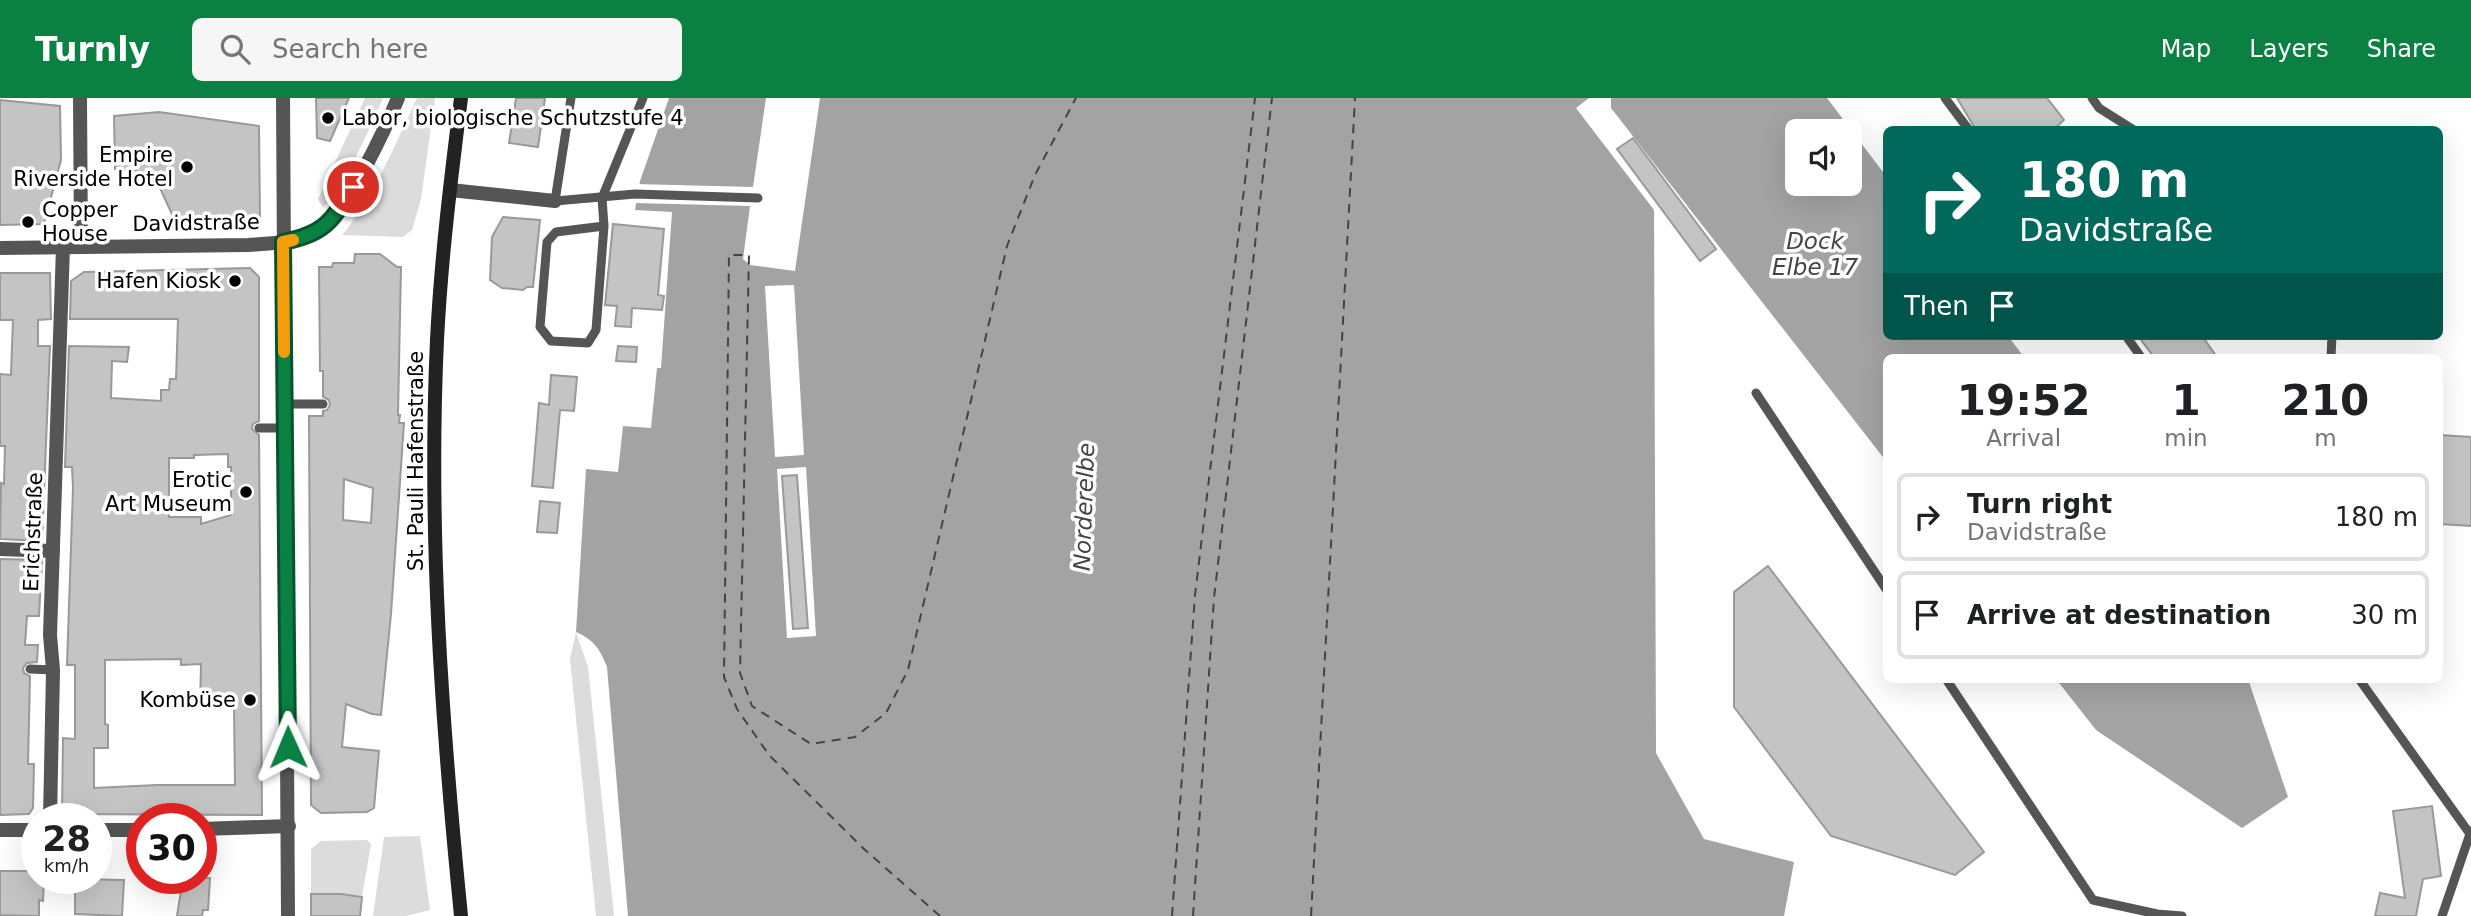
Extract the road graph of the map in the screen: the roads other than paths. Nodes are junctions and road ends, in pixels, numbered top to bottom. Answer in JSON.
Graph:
{"nodes":[{"id":1,"x":80,"y":98,"type":"edge"},
{"id":2,"x":283,"y":98,"type":"edge"},
{"id":3,"x":398,"y":98,"type":"edge"},
{"id":4,"x":461,"y":98,"type":"edge"},
{"id":5,"x":571,"y":98,"type":"edge"},
{"id":6,"x":643,"y":98,"type":"edge"},
{"id":7,"x":1945,"y":98,"type":"edge"},
{"id":8,"x":2092,"y":98,"type":"edge"},
{"id":9,"x":1966,"y":126,"type":"edge"},
{"id":10,"x":2128,"y":126,"type":"edge"},
{"id":11,"x":450,"y":190,"type":"junction"},
{"id":12,"x":602,"y":198,"type":"junction"},
{"id":13,"x":758,"y":198,"type":"dead end"},
{"id":14,"x":555,"y":201,"type":"junction"},
{"id":15,"x":604,"y":226,"type":"junction"},
{"id":16,"x":283,"y":242,"type":"junction"},
{"id":17,"x":63,"y":247,"type":"junction"},
{"id":18,"x":81,"y":247,"type":"junction"},
{"id":19,"x":0,"y":248,"type":"edge"},
{"id":20,"x":1756,"y":393,"type":"dead end"},
{"id":21,"x":285,"y":404,"type":"junction"},
{"id":22,"x":323,"y":404,"type":"dead end"},
{"id":23,"x":259,"y":428,"type":"dead end"},
{"id":24,"x":285,"y":428,"type":"junction"},
{"id":25,"x":0,"y":549,"type":"edge"},
{"id":26,"x":53,"y":551,"type":"junction"},
{"id":27,"x":1883,"y":584,"type":"edge"},
{"id":28,"x":30,"y":669,"type":"dead end"},
{"id":29,"x":53,"y":670,"type":"junction"},
{"id":30,"x":1949,"y":683,"type":"edge"},
{"id":31,"x":2362,"y":683,"type":"edge"},
{"id":32,"x":50,"y":803,"type":"edge"},
{"id":33,"x":289,"y":827,"type":"junction"},
{"id":34,"x":217,"y":829,"type":"edge"},
{"id":35,"x":0,"y":830,"type":"edge"},
{"id":36,"x":21,"y":830,"type":"edge"},
{"id":37,"x":2470,"y":832,"type":"edge"},
{"id":38,"x":288,"y":916,"type":"edge"},
{"id":39,"x":461,"y":916,"type":"edge"},
{"id":40,"x":2182,"y":916,"type":"edge"},
{"id":41,"x":2442,"y":916,"type":"edge"}],
"edges":[{"from":1,"to":18,"type":"street"},
{"from":2,"to":16,"type":"street"},
{"from":3,"to":16,"type":"street","name":"Davidstraße"},
{"from":4,"to":11,"type":"main road","name":"St. Pauli Hafenstraße"},
{"from":5,"to":14,"type":"lane"},
{"from":6,"to":12,"type":"lane"},
{"from":7,"to":9,"type":"lane"},
{"from":8,"to":10,"type":"lane"},
{"from":11,"to":14,"type":"street"},
{"from":11,"to":39,"type":"main road","name":"St. Pauli Hafenstraße"},
{"from":12,"to":13,"type":"lane"},
{"from":12,"to":14,"type":"lane"},
{"from":12,"to":15,"type":"lane"},
{"from":15,"to":15,"type":"lane"},
{"from":16,"to":18,"type":"street","name":"Davidstraße"},
{"from":16,"to":21,"type":"street"},
{"from":17,"to":18,"type":"street","name":"Davidstraße"},
{"from":17,"to":19,"type":"street","name":"Davidstraße"},
{"from":17,"to":26,"type":"street","name":"Erichstraße"},
{"from":20,"to":27,"type":"lane"},
{"from":21,"to":22,"type":"lane"},
{"from":21,"to":24,"type":"street"},
{"from":23,"to":24,"type":"lane"},
{"from":24,"to":33,"type":"street"},
{"from":25,"to":26,"type":"street"},
{"from":26,"to":29,"type":"street","name":"Erichstraße"},
{"from":28,"to":29,"type":"lane"},
{"from":29,"to":32,"type":"street","name":"Erichstraße"},
{"from":30,"to":40,"type":"lane"},
{"from":31,"to":37,"type":"lane"},
{"from":33,"to":34,"type":"street"},
{"from":33,"to":38,"type":"street"},
{"from":35,"to":36,"type":"street"},
{"from":37,"to":41,"type":"lane"}]}
